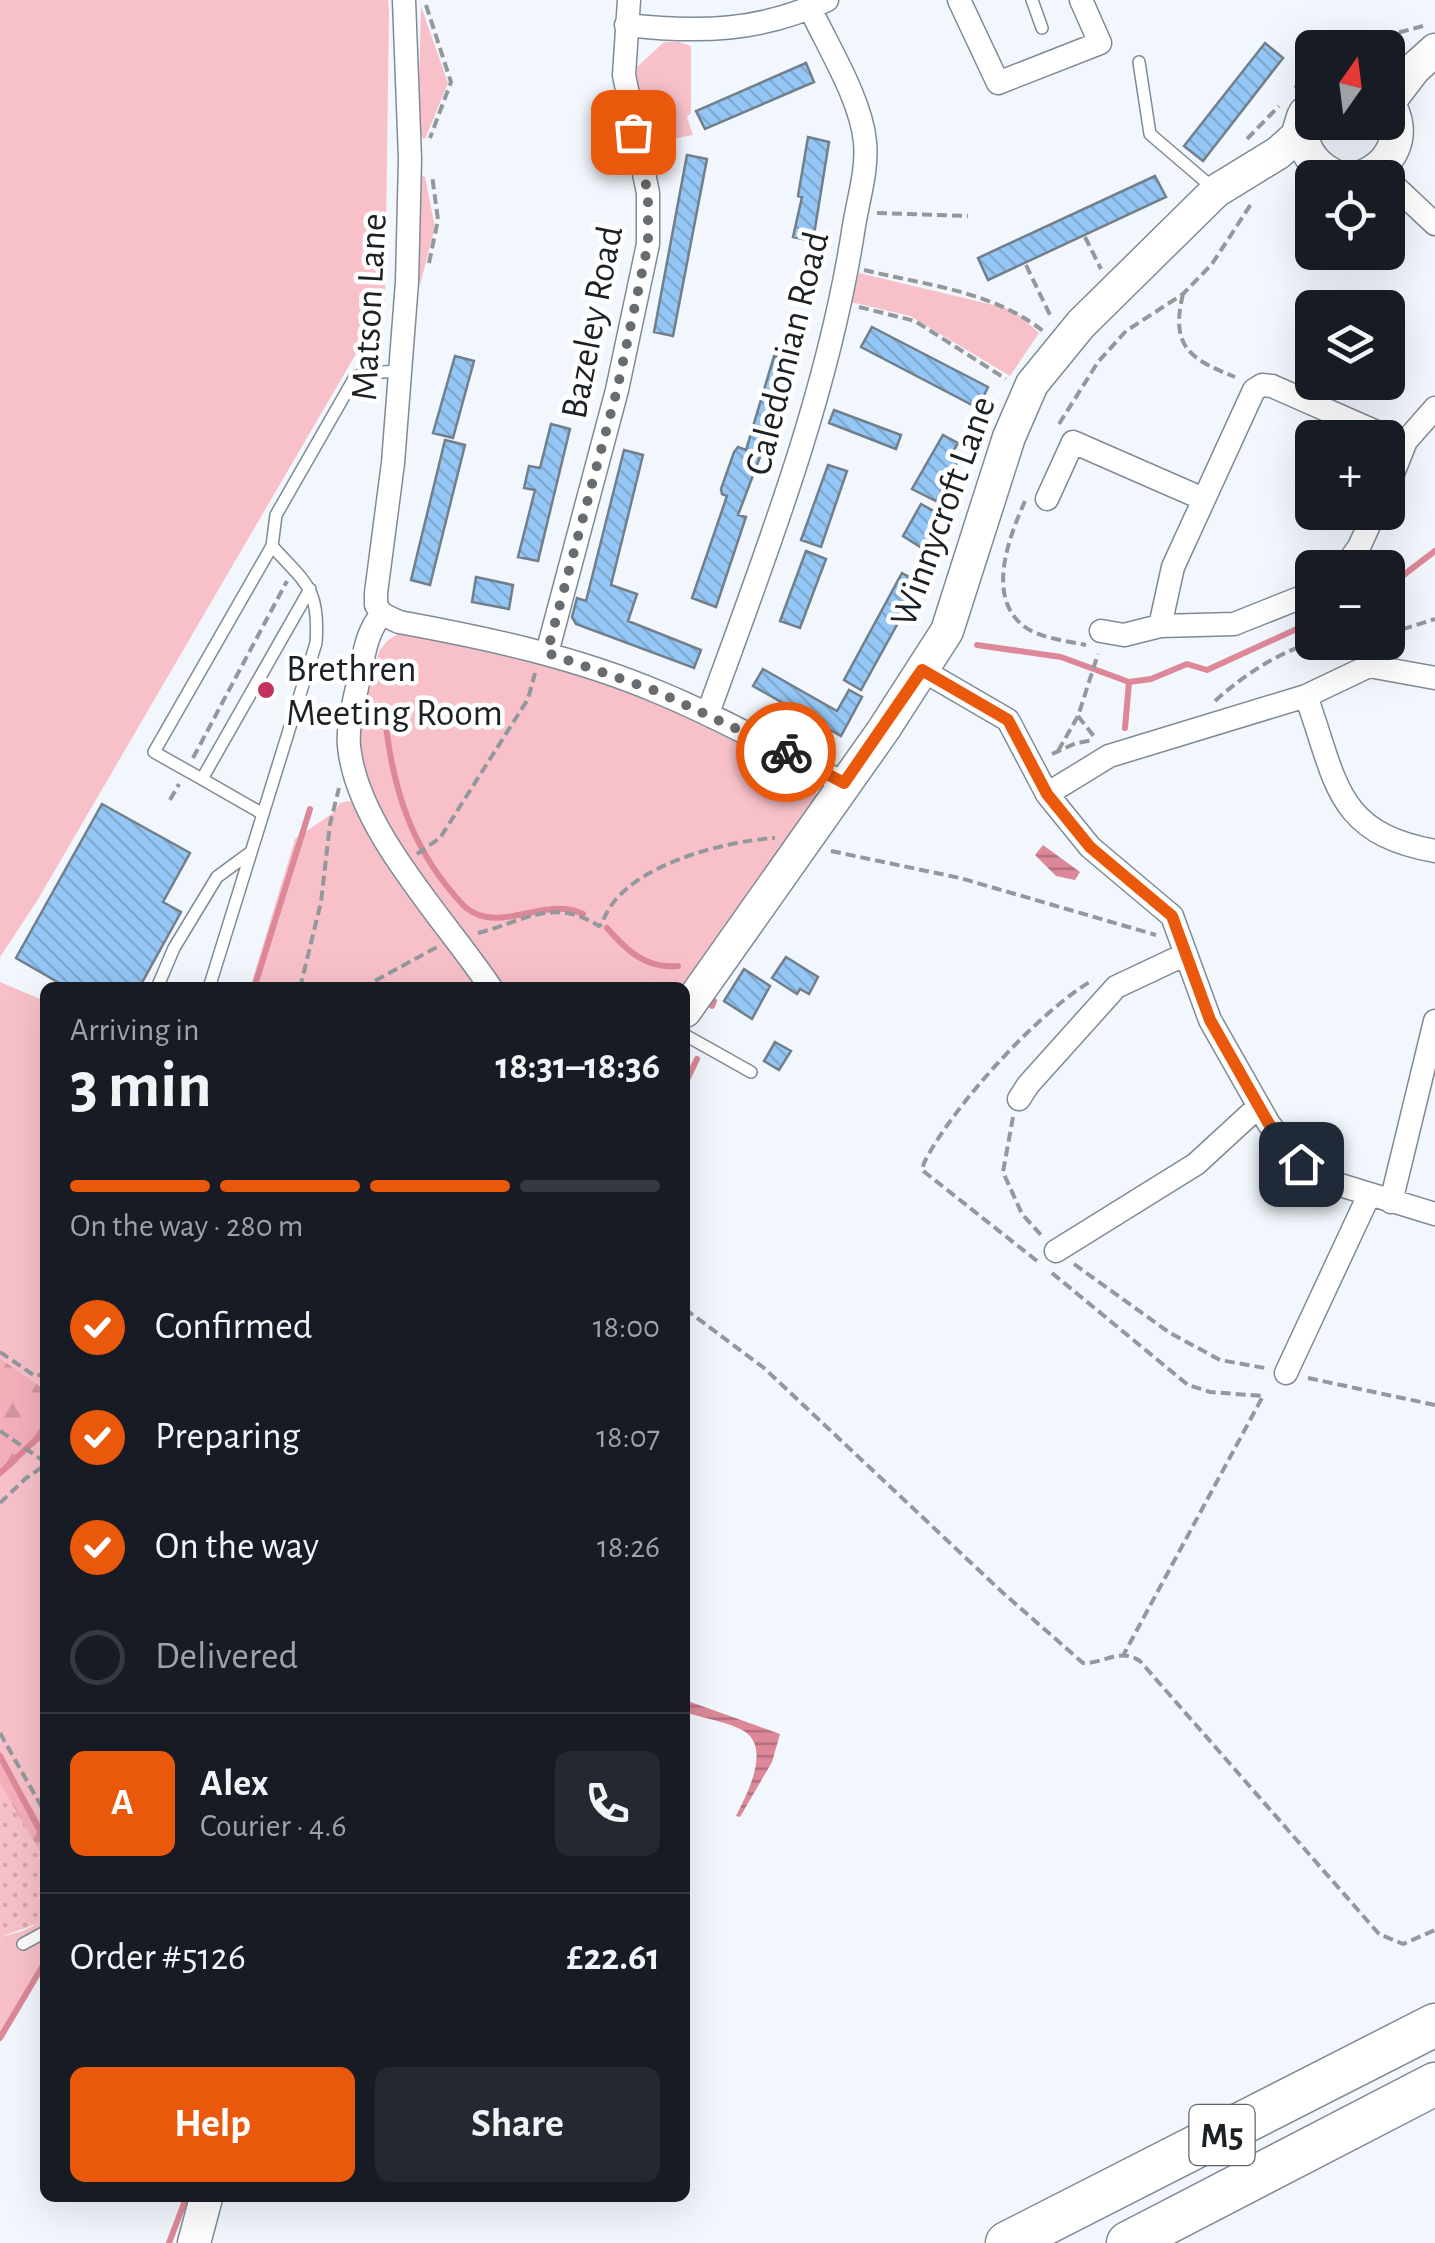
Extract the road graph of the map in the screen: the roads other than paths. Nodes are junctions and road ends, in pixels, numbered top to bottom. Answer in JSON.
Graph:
{"nodes":[{"id":1,"x":404,"y":0,"type":"edge"},
{"id":2,"x":629,"y":0,"type":"edge"},
{"id":3,"x":958,"y":0,"type":"edge"},
{"id":4,"x":1032,"y":0,"type":"edge"},
{"id":5,"x":1081,"y":0,"type":"edge"},
{"id":6,"x":818,"y":4,"type":"edge"},
{"id":7,"x":626,"y":25,"type":"junction"},
{"id":8,"x":1042,"y":28,"type":"dead end"},
{"id":9,"x":1435,"y":47,"type":"edge"},
{"id":10,"x":1405,"y":61,"type":"edge"},
{"id":11,"x":1139,"y":62,"type":"dead end"},
{"id":12,"x":1405,"y":81,"type":"edge"},
{"id":13,"x":1295,"y":138,"type":"edge"},
{"id":14,"x":1246,"y":170,"type":"junction"},
{"id":15,"x":1295,"y":170,"type":"edge"},
{"id":16,"x":1216,"y":191,"type":"junction"},
{"id":17,"x":1405,"y":196,"type":"edge"},
{"id":18,"x":1435,"y":224,"type":"edge"},
{"id":19,"x":399,"y":372,"type":"junction"},
{"id":20,"x":1435,"y":408,"type":"edge"},
{"id":21,"x":1406,"y":441,"type":"joint"},
{"id":22,"x":1039,"y":493,"type":"road end"},
{"id":23,"x":1202,"y":498,"type":"junction"},
{"id":24,"x":272,"y":546,"type":"junction"},
{"id":25,"x":310,"y":589,"type":"junction"},
{"id":26,"x":1295,"y":600,"type":"edge"},
{"id":27,"x":382,"y":614,"type":"junction"},
{"id":28,"x":1160,"y":626,"type":"junction"},
{"id":29,"x":1100,"y":643,"type":"road end"},
{"id":30,"x":547,"y":653,"type":"junction"},
{"id":31,"x":922,"y":670,"type":"junction"},
{"id":32,"x":1435,"y":678,"type":"edge"},
{"id":33,"x":1306,"y":696,"type":"junction"},
{"id":34,"x":708,"y":713,"type":"junction"},
{"id":35,"x":202,"y":779,"type":"junction"},
{"id":36,"x":844,"y":783,"type":"junction"},
{"id":37,"x":1047,"y":794,"type":"junction"},
{"id":38,"x":263,"y":814,"type":"junction"},
{"id":39,"x":251,"y":852,"type":"junction"},
{"id":40,"x":1435,"y":852,"type":"edge"},
{"id":41,"x":1186,"y":954,"type":"junction"},
{"id":42,"x":160,"y":982,"type":"edge"},
{"id":43,"x":211,"y":982,"type":"edge"},
{"id":44,"x":486,"y":982,"type":"edge"},
{"id":45,"x":690,"y":1005,"type":"edge"},
{"id":46,"x":1435,"y":1021,"type":"edge"},
{"id":47,"x":690,"y":1039,"type":"edge"},
{"id":48,"x":751,"y":1072,"type":"dead end"},
{"id":49,"x":1019,"y":1099,"type":"road end"},
{"id":50,"x":1259,"y":1106,"type":"junction"},
{"id":51,"x":1380,"y":1199,"type":"junction"},
{"id":52,"x":1435,"y":1214,"type":"edge"},
{"id":53,"x":1056,"y":1251,"type":"road end"},
{"id":54,"x":1286,"y":1373,"type":"road end"},
{"id":55,"x":40,"y":1935,"type":"edge"},
{"id":56,"x":23,"y":1944,"type":"dead end"},
{"id":57,"x":1435,"y":2025,"type":"edge"},
{"id":58,"x":1435,"y":2084,"type":"edge"},
{"id":59,"x":205,"y":2202,"type":"edge"},
{"id":60,"x":194,"y":2243,"type":"edge"},
{"id":61,"x":1007,"y":2243,"type":"edge"},
{"id":62,"x":1128,"y":2243,"type":"edge"}],
"edges":[{"from":1,"to":19,"type":"street","name":"Matson Lane"},
{"from":2,"to":7,"type":"street","name":"Bazeley Road"},
{"from":3,"to":5,"type":"street"},
{"from":4,"to":8,"type":"lane"},
{"from":6,"to":7,"type":"street"},
{"from":6,"to":34,"type":"street","name":"Caledonian Road"},
{"from":7,"to":30,"type":"street","name":"Bazeley Road"},
{"from":9,"to":10,"type":"street"},
{"from":9,"to":12,"type":"street"},
{"from":11,"to":16,"type":"lane"},
{"from":13,"to":14,"type":"street","name":"Winnycroft Lane"},
{"from":14,"to":15,"type":"street","name":"Winnycroft Lane"},
{"from":14,"to":16,"type":"street","name":"Winnycroft Lane"},
{"from":16,"to":31,"type":"street","name":"Winnycroft Lane"},
{"from":17,"to":18,"type":"street"},
{"from":19,"to":24,"type":"lane"},
{"from":19,"to":27,"type":"street","name":"Matson Lane"},
{"from":20,"to":21,"type":"street"},
{"from":21,"to":23,"type":"street"},
{"from":22,"to":23,"type":"street"},
{"from":23,"to":28,"type":"street"},
{"from":24,"to":25,"type":"lane"},
{"from":24,"to":35,"type":"lane"},
{"from":25,"to":35,"type":"lane"},
{"from":25,"to":38,"type":"lane"},
{"from":26,"to":28,"type":"street"},
{"from":27,"to":30,"type":"street"},
{"from":27,"to":44,"type":"street"},
{"from":28,"to":29,"type":"street"},
{"from":30,"to":34,"type":"street"},
{"from":31,"to":36,"type":"street","name":"Winnycroft Lane"},
{"from":31,"to":37,"type":"street"},
{"from":32,"to":33,"type":"street"},
{"from":33,"to":37,"type":"street"},
{"from":33,"to":40,"type":"street"},
{"from":34,"to":36,"type":"street"},
{"from":35,"to":38,"type":"lane"},
{"from":36,"to":45,"type":"street","name":"Winnycroft Lane"},
{"from":37,"to":41,"type":"street"},
{"from":38,"to":39,"type":"lane"},
{"from":39,"to":42,"type":"lane"},
{"from":39,"to":43,"type":"lane"},
{"from":41,"to":49,"type":"street"},
{"from":41,"to":50,"type":"street"},
{"from":46,"to":51,"type":"street"},
{"from":47,"to":48,"type":"lane"},
{"from":50,"to":51,"type":"street"},
{"from":50,"to":53,"type":"street"},
{"from":51,"to":52,"type":"street"},
{"from":51,"to":54,"type":"street"},
{"from":55,"to":56,"type":"lane"},
{"from":57,"to":61,"type":"highway","number":"M5"},
{"from":58,"to":62,"type":"highway","number":"M5"},
{"from":59,"to":60,"type":"street"}]}
